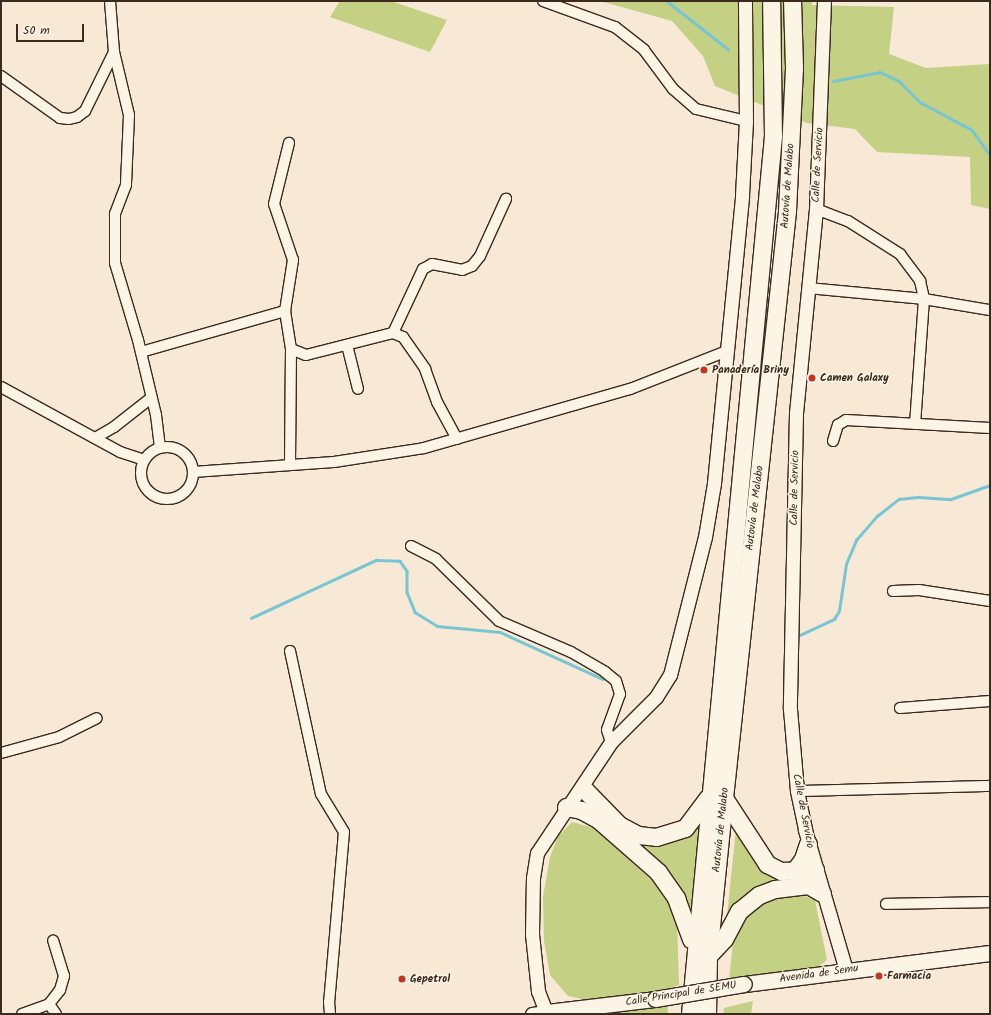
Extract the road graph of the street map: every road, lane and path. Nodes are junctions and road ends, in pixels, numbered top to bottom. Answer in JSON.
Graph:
{"nodes":[{"id":1,"x":110,"y":1,"type":"edge"},
{"id":2,"x":543,"y":1,"type":"edge"},
{"id":3,"x":744,"y":1,"type":"edge"},
{"id":4,"x":771,"y":1,"type":"edge"},
{"id":5,"x":792,"y":1,"type":"edge"},
{"id":6,"x":824,"y":1,"type":"edge"},
{"id":7,"x":114,"y":52,"type":"junction"},
{"id":8,"x":1,"y":76,"type":"edge"},
{"id":9,"x":746,"y":121,"type":"junction"},
{"id":10,"x":289,"y":143,"type":"dead end"},
{"id":11,"x":506,"y":199,"type":"dead end"},
{"id":12,"x":816,"y":209,"type":"junction"},
{"id":13,"x":808,"y":288,"type":"junction"},
{"id":14,"x":924,"y":299,"type":"junction"},
{"id":15,"x":990,"y":310,"type":"edge"},
{"id":16,"x":285,"y":311,"type":"junction"},
{"id":17,"x":393,"y":333,"type":"junction"},
{"id":18,"x":346,"y":345,"type":"junction"},
{"id":19,"x":291,"y":349,"type":"junction"},
{"id":20,"x":141,"y":352,"type":"junction"},
{"id":21,"x":727,"y":357,"type":"junction"},
{"id":22,"x":1,"y":387,"type":"edge"},
{"id":23,"x":358,"y":389,"type":"dead end"},
{"id":24,"x":151,"y":398,"type":"junction"},
{"id":25,"x":915,"y":424,"type":"junction"},
{"id":26,"x":990,"y":428,"type":"edge"},
{"id":27,"x":95,"y":438,"type":"junction"},
{"id":28,"x":457,"y":439,"type":"junction"},
{"id":29,"x":833,"y":441,"type":"dead end"},
{"id":30,"x":160,"y":448,"type":"junction"},
{"id":31,"x":144,"y":460,"type":"junction"},
{"id":32,"x":290,"y":465,"type":"junction"},
{"id":33,"x":193,"y":472,"type":"junction"},
{"id":34,"x":411,"y":546,"type":"dead end"},
{"id":35,"x":893,"y":590,"type":"dead end"},
{"id":36,"x":990,"y":601,"type":"edge"},
{"id":37,"x":290,"y":651,"type":"dead end"},
{"id":38,"x":990,"y":701,"type":"edge"},
{"id":39,"x":900,"y":708,"type":"dead end"},
{"id":40,"x":97,"y":718,"type":"dead end"},
{"id":41,"x":611,"y":742,"type":"junction"},
{"id":42,"x":1,"y":753,"type":"edge"},
{"id":43,"x":990,"y":786,"type":"edge"},
{"id":44,"x":583,"y":788,"type":"junction"},
{"id":45,"x":797,"y":791,"type":"junction"},
{"id":46,"x":717,"y":796,"type":"junction"},
{"id":47,"x":566,"y":807,"type":"junction"},
{"id":48,"x":808,"y":844,"type":"junction"},
{"id":49,"x":795,"y":870,"type":"junction"},
{"id":50,"x":815,"y":870,"type":"junction"},
{"id":51,"x":822,"y":893,"type":"junction"},
{"id":52,"x":990,"y":902,"type":"edge"},
{"id":53,"x":886,"y":904,"type":"dead end"},
{"id":54,"x":53,"y":941,"type":"dead end"},
{"id":55,"x":990,"y":953,"type":"edge"},
{"id":56,"x":700,"y":956,"type":"junction"},
{"id":57,"x":846,"y":970,"type":"junction"},
{"id":58,"x":744,"y":984,"type":"joint"},
{"id":59,"x":49,"y":1004,"type":"junction"},
{"id":60,"x":539,"y":1013,"type":"edge"},
{"id":61,"x":22,"y":1014,"type":"edge"},
{"id":62,"x":56,"y":1014,"type":"edge"},
{"id":63,"x":330,"y":1014,"type":"edge"},
{"id":64,"x":690,"y":1014,"type":"edge"},
{"id":65,"x":707,"y":1014,"type":"edge"}],
"edges":[{"from":1,"to":7,"type":"street"},
{"from":2,"to":9,"type":"street"},
{"from":3,"to":9,"type":"street"},
{"from":4,"to":46,"type":"highway","name":"Autovía de Malabo"},
{"from":5,"to":46,"type":"highway","name":"Autovía de Malabo"},
{"from":6,"to":12,"type":"street","name":"Calle de Servicio"},
{"from":7,"to":8,"type":"street"},
{"from":7,"to":20,"type":"street"},
{"from":9,"to":21,"type":"street"},
{"from":10,"to":16,"type":"street"},
{"from":11,"to":17,"type":"street"},
{"from":12,"to":13,"type":"street","name":"Calle de Servicio"},
{"from":12,"to":14,"type":"street"},
{"from":13,"to":14,"type":"street"},
{"from":13,"to":45,"type":"street","name":"Calle de Servicio"},
{"from":14,"to":15,"type":"street"},
{"from":14,"to":25,"type":"street"},
{"from":16,"to":19,"type":"street"},
{"from":16,"to":20,"type":"street"},
{"from":17,"to":18,"type":"street"},
{"from":17,"to":28,"type":"street"},
{"from":18,"to":19,"type":"street"},
{"from":18,"to":23,"type":"street"},
{"from":19,"to":32,"type":"street"},
{"from":20,"to":24,"type":"street"},
{"from":21,"to":28,"type":"street"},
{"from":21,"to":41,"type":"street"},
{"from":22,"to":27,"type":"street"},
{"from":24,"to":27,"type":"street"},
{"from":24,"to":30,"type":"street"},
{"from":25,"to":26,"type":"street"},
{"from":25,"to":29,"type":"street"},
{"from":27,"to":31,"type":"street"},
{"from":28,"to":32,"type":"street"},
{"from":30,"to":31,"type":"street"},
{"from":30,"to":33,"type":"street"},
{"from":31,"to":33,"type":"street"},
{"from":32,"to":33,"type":"street"},
{"from":34,"to":41,"type":"street"},
{"from":35,"to":36,"type":"street"},
{"from":37,"to":63,"type":"street"},
{"from":38,"to":39,"type":"street"},
{"from":40,"to":42,"type":"street"},
{"from":41,"to":44,"type":"street"},
{"from":43,"to":45,"type":"street"},
{"from":44,"to":46,"type":"highway"},
{"from":44,"to":47,"type":"street"},
{"from":45,"to":48,"type":"street","name":"Calle de Servicio"},
{"from":46,"to":49,"type":"highway"},
{"from":46,"to":56,"type":"highway","name":"Autovía de Malabo"},
{"from":47,"to":56,"type":"highway"},
{"from":47,"to":60,"type":"street"},
{"from":48,"to":49,"type":"highway"},
{"from":48,"to":50,"type":"street","name":"Calle de Servicio"},
{"from":49,"to":50,"type":"highway"},
{"from":50,"to":51,"type":"street","name":"Calle de Servicio"},
{"from":51,"to":56,"type":"highway"},
{"from":51,"to":57,"type":"street","name":"Calle de Servicio"},
{"from":52,"to":53,"type":"street"},
{"from":54,"to":59,"type":"street"},
{"from":55,"to":57,"type":"main road","name":"Avenida de Semu"},
{"from":56,"to":64,"type":"highway","name":"Autovía de Malabo"},
{"from":56,"to":65,"type":"highway","name":"Autovía de Malabo"},
{"from":57,"to":58,"type":"main road","name":"Avenida de Semu"},
{"from":58,"to":60,"type":"main road","name":"Calle Principal de SEMU","bridge":true},
{"from":59,"to":61,"type":"street"},
{"from":59,"to":62,"type":"street"}]}
